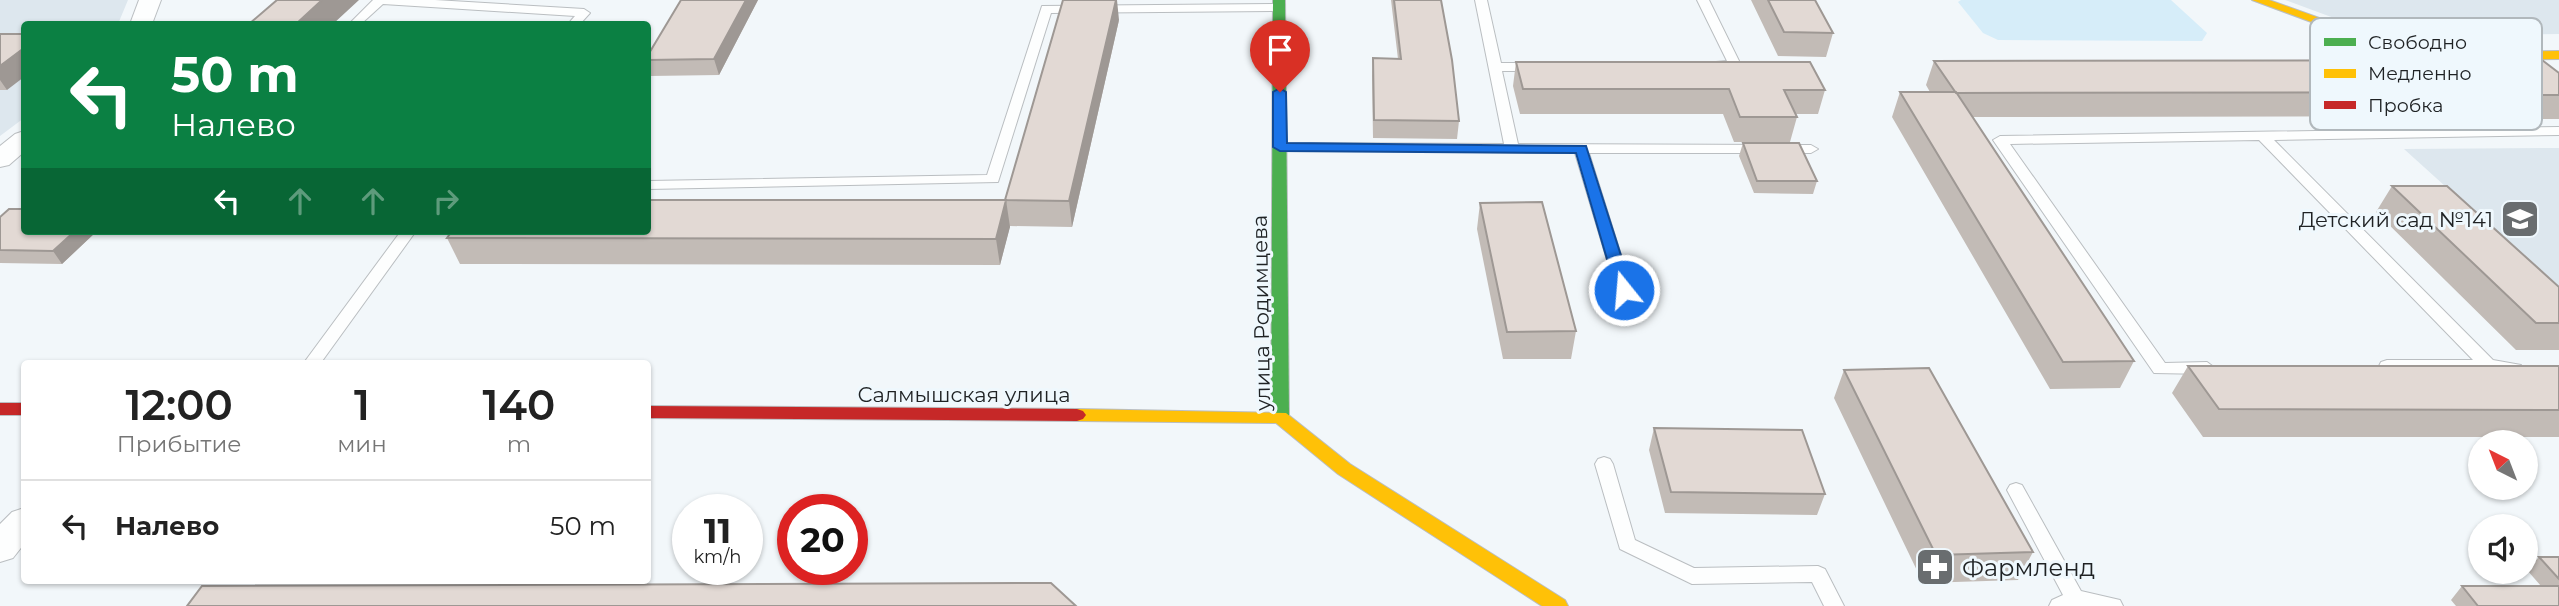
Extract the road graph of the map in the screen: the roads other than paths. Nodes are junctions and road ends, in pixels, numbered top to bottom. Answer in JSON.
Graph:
{"nodes":[{"id":1,"x":150,"y":0,"type":"edge"},
{"id":2,"x":380,"y":0,"type":"edge"},
{"id":3,"x":1481,"y":0,"type":"edge"},
{"id":4,"x":1703,"y":0,"type":"edge"},
{"id":5,"x":2258,"y":0,"type":"edge"},
{"id":6,"x":1042,"y":4,"type":"edge"},
{"id":7,"x":1228,"y":4,"type":"edge"},
{"id":8,"x":1279,"y":4,"type":"edge"},
{"id":9,"x":508,"y":5,"type":"edge"},
{"id":10,"x":2310,"y":19,"type":"edge"},
{"id":11,"x":142,"y":21,"type":"edge"},
{"id":12,"x":358,"y":21,"type":"edge"},
{"id":13,"x":577,"y":21,"type":"edge"},
{"id":14,"x":1709,"y":66,"type":"edge"},
{"id":15,"x":1548,"y":67,"type":"edge"},
{"id":16,"x":1494,"y":68,"type":"junction"},
{"id":17,"x":2559,"y":131,"type":"edge"},
{"id":18,"x":2263,"y":136,"type":"junction"},
{"id":19,"x":21,"y":142,"type":"edge"},
{"id":20,"x":1280,"y":147,"type":"junction"},
{"id":21,"x":1512,"y":148,"type":"junction"},
{"id":22,"x":1581,"y":149,"type":"junction"},
{"id":23,"x":1811,"y":149,"type":"dead end"},
{"id":24,"x":0,"y":159,"type":"edge"},
{"id":25,"x":651,"y":185,"type":"edge"},
{"id":26,"x":406,"y":235,"type":"edge"},
{"id":27,"x":1624,"y":290,"type":"dead end"},
{"id":28,"x":314,"y":360,"type":"edge"},
{"id":29,"x":2488,"y":365,"type":"junction"},
{"id":30,"x":2365,"y":367,"type":"edge"},
{"id":31,"x":2228,"y":368,"type":"edge"},
{"id":32,"x":2535,"y":373,"type":"edge"},
{"id":33,"x":0,"y":409,"type":"edge"},
{"id":34,"x":21,"y":409,"type":"edge"},
{"id":35,"x":651,"y":412,"type":"edge"},
{"id":36,"x":1280,"y":417,"type":"junction"},
{"id":37,"x":1604,"y":464,"type":"dead end"},
{"id":38,"x":2016,"y":490,"type":"dead end"},
{"id":39,"x":21,"y":524,"type":"edge"},
{"id":40,"x":0,"y":548,"type":"edge"},
{"id":41,"x":2067,"y":602,"type":"edge"},
{"id":42,"x":1558,"y":606,"type":"edge"},
{"id":43,"x":1834,"y":606,"type":"edge"},
{"id":44,"x":2113,"y":606,"type":"edge"}],
"edges":[{"from":1,"to":11,"type":"street"},
{"from":2,"to":9,"type":"lane"},
{"from":2,"to":12,"type":"lane"},
{"from":3,"to":16,"type":"lane"},
{"from":4,"to":14,"type":"lane"},
{"from":5,"to":10,"type":"street"},
{"from":6,"to":7,"type":"lane"},
{"from":6,"to":25,"type":"lane"},
{"from":7,"to":8,"type":"lane"},
{"from":8,"to":20,"type":"street","name":"улица Родимцева"},
{"from":9,"to":13,"type":"lane"},
{"from":15,"to":16,"type":"lane"},
{"from":16,"to":21,"type":"lane"},
{"from":17,"to":18,"type":"lane"},
{"from":18,"to":29,"type":"lane"},
{"from":18,"to":31,"type":"lane"},
{"from":19,"to":24,"type":"street"},
{"from":20,"to":21,"type":"lane"},
{"from":20,"to":36,"type":"street","name":"улица Родимцева"},
{"from":21,"to":22,"type":"lane"},
{"from":22,"to":23,"type":"lane"},
{"from":22,"to":27,"type":"lane"},
{"from":26,"to":28,"type":"lane"},
{"from":29,"to":30,"type":"lane"},
{"from":29,"to":32,"type":"lane"},
{"from":33,"to":34,"type":"street"},
{"from":35,"to":36,"type":"street","name":"Салмышская улица"},
{"from":36,"to":42,"type":"street","name":"улица Родимцева"},
{"from":37,"to":43,"type":"lane"},
{"from":38,"to":41,"type":"lane"},
{"from":39,"to":40,"type":"street"},
{"from":41,"to":44,"type":"lane"}]}
